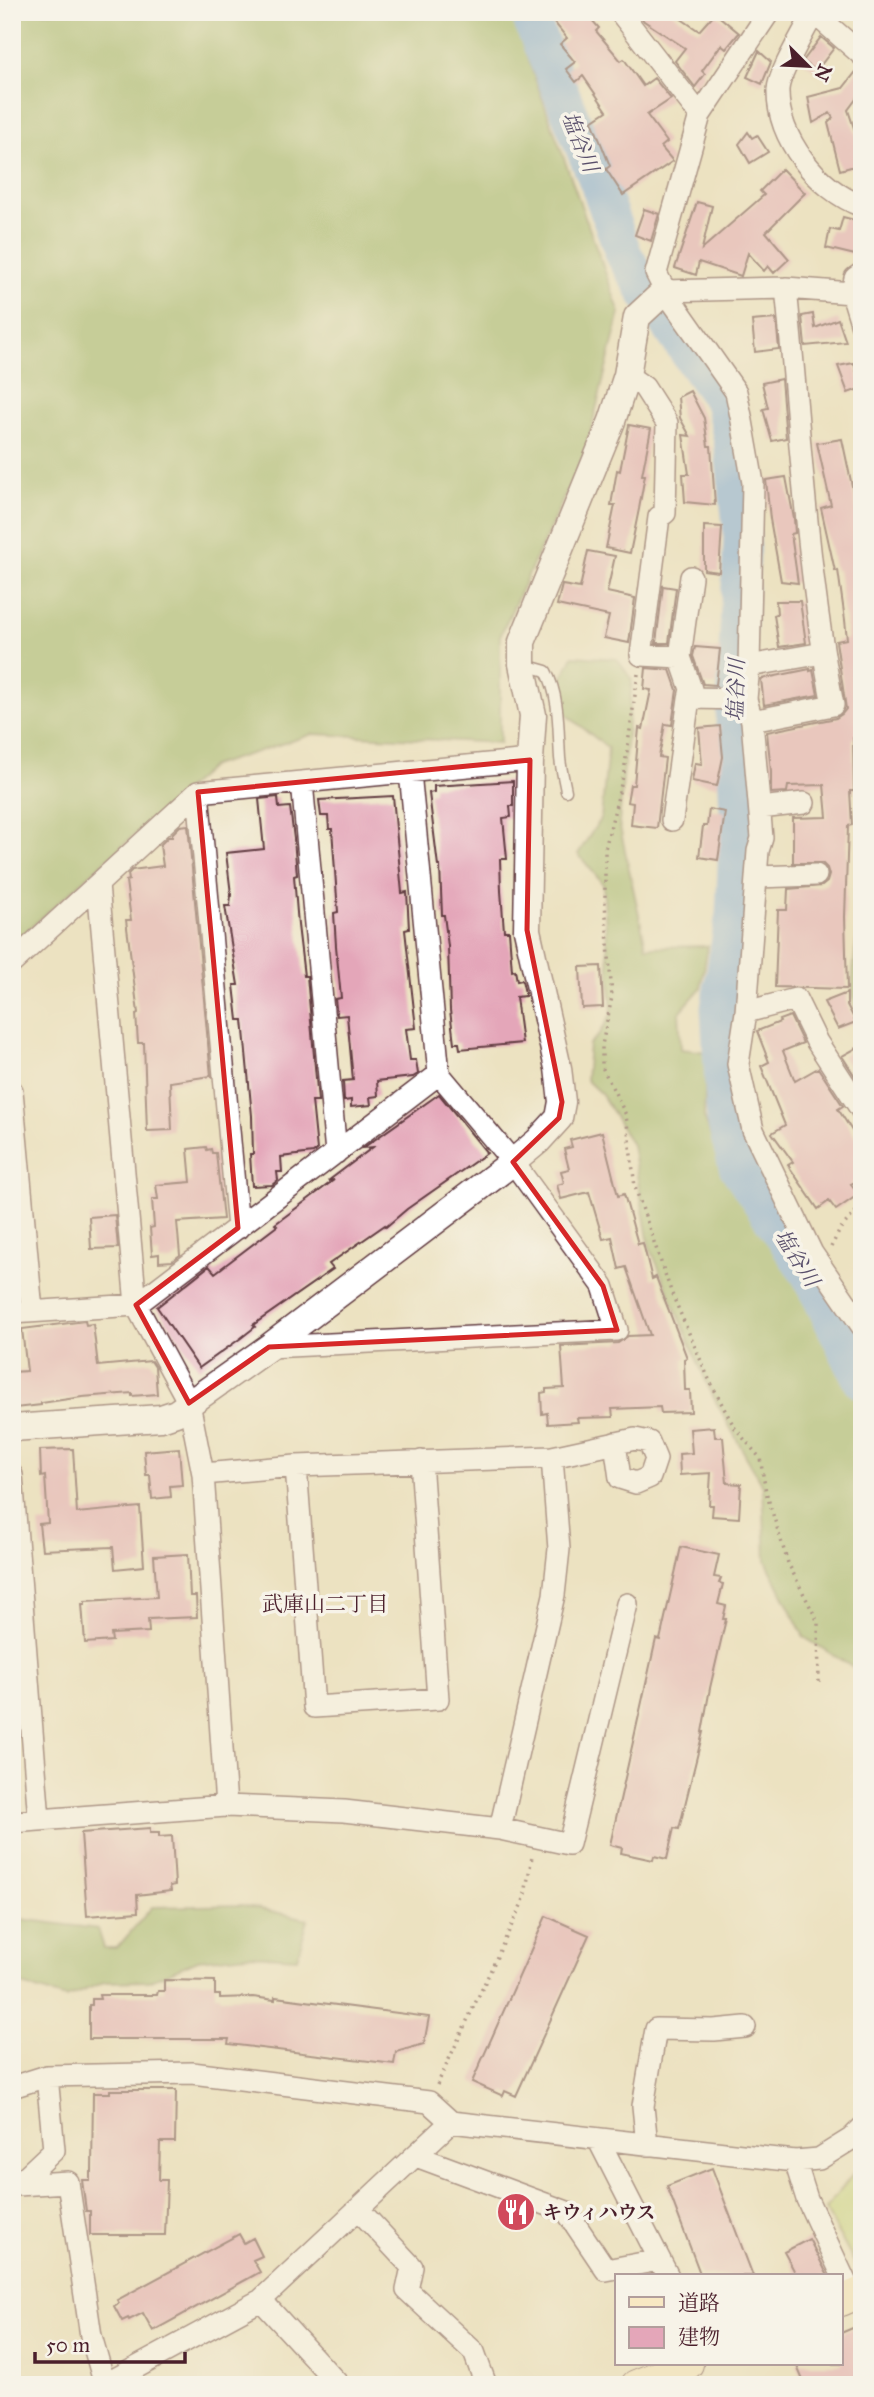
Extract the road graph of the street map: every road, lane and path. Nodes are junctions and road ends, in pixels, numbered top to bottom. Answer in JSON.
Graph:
{"nodes":[{"id":1,"x":620,"y":12,"type":"edge"},
{"id":2,"x":769,"y":12,"type":"edge"},
{"id":3,"x":814,"y":13,"type":"edge"},
{"id":4,"x":862,"y":55,"type":"edge"},
{"id":5,"x":700,"y":115,"type":"junction"},
{"id":6,"x":862,"y":206,"type":"edge"},
{"id":7,"x":862,"y":274,"type":"edge"},
{"id":8,"x":786,"y":288,"type":"junction"},
{"id":9,"x":665,"y":292,"type":"junction"},
{"id":10,"x":852,"y":293,"type":"junction"},
{"id":11,"x":862,"y":326,"type":"edge"},
{"id":12,"x":628,"y":375,"type":"junction"},
{"id":13,"x":691,"y":577,"type":"dead end"},
{"id":14,"x":822,"y":653,"type":"junction"},
{"id":15,"x":641,"y":655,"type":"junction"},
{"id":16,"x":680,"y":657,"type":"junction"},
{"id":17,"x":522,"y":664,"type":"junction"},
{"id":18,"x":749,"y":666,"type":"junction"},
{"id":19,"x":689,"y":698,"type":"junction"},
{"id":20,"x":746,"y":699,"type":"junction"},
{"id":21,"x":752,"y":721,"type":"junction"},
{"id":22,"x":530,"y":760,"type":"junction"},
{"id":23,"x":410,"y":772,"type":"junction"},
{"id":24,"x":302,"y":782,"type":"junction"},
{"id":25,"x":566,"y":791,"type":"dead end"},
{"id":26,"x":198,"y":792,"type":"junction"},
{"id":27,"x":804,"y":803,"type":"dead end"},
{"id":28,"x":760,"y":808,"type":"junction"},
{"id":29,"x":672,"y":820,"type":"dead end"},
{"id":30,"x":816,"y":875,"type":"dead end"},
{"id":31,"x":757,"y":877,"type":"junction"},
{"id":32,"x":98,"y":885,"type":"junction"},
{"id":33,"x":12,"y":964,"type":"edge"},
{"id":34,"x":746,"y":1012,"type":"junction"},
{"id":35,"x":439,"y":1074,"type":"junction"},
{"id":36,"x":12,"y":1091,"type":"edge"},
{"id":37,"x":862,"y":1111,"type":"edge"},
{"id":38,"x":336,"y":1153,"type":"junction"},
{"id":39,"x":513,"y":1162,"type":"junction"},
{"id":40,"x":862,"y":1205,"type":"edge"},
{"id":41,"x":237,"y":1228,"type":"junction"},
{"id":42,"x":821,"y":1268,"type":"junction"},
{"id":43,"x":136,"y":1305,"type":"junction"},
{"id":44,"x":22,"y":1312,"type":"edge"},
{"id":45,"x":862,"y":1326,"type":"edge"},
{"id":46,"x":269,"y":1347,"type":"junction"},
{"id":47,"x":189,"y":1403,"type":"junction"},
{"id":48,"x":12,"y":1427,"type":"edge"},
{"id":49,"x":615,"y":1443,"type":"dead end"},
{"id":50,"x":552,"y":1457,"type":"junction"},
{"id":51,"x":421,"y":1461,"type":"junction"},
{"id":52,"x":296,"y":1466,"type":"junction"},
{"id":53,"x":203,"y":1474,"type":"junction"},
{"id":54,"x":12,"y":1475,"type":"edge"},
{"id":55,"x":627,"y":1604,"type":"dead end"},
{"id":56,"x":819,"y":1685,"type":"dead end"},
{"id":57,"x":226,"y":1806,"type":"junction"},
{"id":58,"x":40,"y":1820,"type":"junction"},
{"id":59,"x":12,"y":1822,"type":"edge"},
{"id":60,"x":500,"y":1829,"type":"junction"},
{"id":61,"x":535,"y":1837,"type":"junction"},
{"id":62,"x":745,"y":2027,"type":"dead end"},
{"id":63,"x":47,"y":2076,"type":"junction"},
{"id":64,"x":12,"y":2087,"type":"edge"},
{"id":65,"x":429,"y":2102,"type":"junction"},
{"id":66,"x":451,"y":2122,"type":"junction"},
{"id":67,"x":862,"y":2128,"type":"edge"},
{"id":68,"x":598,"y":2139,"type":"junction"},
{"id":69,"x":647,"y":2145,"type":"junction"},
{"id":70,"x":416,"y":2155,"type":"junction"},
{"id":71,"x":794,"y":2161,"type":"junction"},
{"id":72,"x":15,"y":2188,"type":"edge"},
{"id":73,"x":358,"y":2209,"type":"junction"},
{"id":74,"x":664,"y":2268,"type":"edge"},
{"id":75,"x":841,"y":2274,"type":"edge"},
{"id":76,"x":842,"y":2277,"type":"edge"},
{"id":77,"x":851,"y":2297,"type":"edge"},
{"id":78,"x":261,"y":2300,"type":"junction"},
{"id":79,"x":683,"y":2366,"type":"edge"},
{"id":80,"x":104,"y":2385,"type":"edge"},
{"id":81,"x":339,"y":2385,"type":"edge"},
{"id":82,"x":486,"y":2385,"type":"edge"},
{"id":83,"x":636,"y":2385,"type":"edge"}],
"edges":[{"from":1,"to":5,"type":"street"},
{"from":2,"to":5,"type":"street"},
{"from":3,"to":4,"type":"street"},
{"from":3,"to":6,"type":"street"},
{"from":5,"to":9,"type":"street"},
{"from":7,"to":10,"type":"street"},
{"from":8,"to":9,"type":"street"},
{"from":8,"to":10,"type":"street"},
{"from":8,"to":14,"type":"street"},
{"from":9,"to":12,"type":"street"},
{"from":9,"to":18,"type":"street"},
{"from":10,"to":11,"type":"street"},
{"from":12,"to":15,"type":"street"},
{"from":12,"to":17,"type":"street"},
{"from":13,"to":16,"type":"street"},
{"from":14,"to":18,"type":"street"},
{"from":14,"to":21,"type":"street"},
{"from":15,"to":16,"type":"street"},
{"from":15,"to":56,"type":"path"},
{"from":16,"to":19,"type":"street"},
{"from":17,"to":22,"type":"street"},
{"from":17,"to":25,"type":"lane"},
{"from":18,"to":20,"type":"street"},
{"from":19,"to":20,"type":"street"},
{"from":19,"to":29,"type":"street"},
{"from":20,"to":21,"type":"street"},
{"from":21,"to":28,"type":"street"},
{"from":22,"to":23,"type":"street"},
{"from":22,"to":39,"type":"street"},
{"from":23,"to":24,"type":"street"},
{"from":23,"to":35,"type":"street"},
{"from":24,"to":26,"type":"street"},
{"from":24,"to":38,"type":"street"},
{"from":26,"to":32,"type":"street"},
{"from":26,"to":41,"type":"street"},
{"from":27,"to":28,"type":"street"},
{"from":28,"to":31,"type":"street"},
{"from":30,"to":31,"type":"street"},
{"from":31,"to":34,"type":"street"},
{"from":32,"to":33,"type":"street"},
{"from":32,"to":43,"type":"street"},
{"from":34,"to":37,"type":"street"},
{"from":34,"to":42,"type":"street"},
{"from":35,"to":38,"type":"street"},
{"from":35,"to":39,"type":"street"},
{"from":36,"to":44,"type":"street"},
{"from":38,"to":41,"type":"street"},
{"from":39,"to":46,"type":"street"},
{"from":39,"to":46,"type":"street"},
{"from":40,"to":42,"type":"path"},
{"from":41,"to":43,"type":"street"},
{"from":42,"to":45,"type":"street"},
{"from":43,"to":44,"type":"street"},
{"from":43,"to":47,"type":"street"},
{"from":46,"to":47,"type":"street"},
{"from":47,"to":48,"type":"street"},
{"from":47,"to":53,"type":"street"},
{"from":49,"to":50,"type":"street"},
{"from":50,"to":51,"type":"street"},
{"from":50,"to":60,"type":"street"},
{"from":51,"to":52,"type":"street"},
{"from":51,"to":52,"type":"street"},
{"from":52,"to":53,"type":"street"},
{"from":53,"to":57,"type":"street"},
{"from":54,"to":58,"type":"street"},
{"from":55,"to":61,"type":"street"},
{"from":57,"to":58,"type":"street"},
{"from":57,"to":60,"type":"street"},
{"from":58,"to":59,"type":"street"},
{"from":60,"to":61,"type":"street"},
{"from":61,"to":65,"type":"path"},
{"from":62,"to":69,"type":"street"},
{"from":63,"to":64,"type":"street"},
{"from":63,"to":65,"type":"street"},
{"from":63,"to":72,"type":"street"},
{"from":65,"to":66,"type":"street"},
{"from":66,"to":68,"type":"street"},
{"from":66,"to":70,"type":"street"},
{"from":67,"to":71,"type":"street"},
{"from":68,"to":69,"type":"street"},
{"from":68,"to":74,"type":"street"},
{"from":69,"to":71,"type":"street"},
{"from":70,"to":73,"type":"street"},
{"from":70,"to":74,"type":"street"},
{"from":71,"to":75,"type":"street"},
{"from":72,"to":80,"type":"street"},
{"from":73,"to":78,"type":"street"},
{"from":73,"to":82,"type":"street"},
{"from":76,"to":77,"type":"street"},
{"from":78,"to":80,"type":"street"},
{"from":78,"to":81,"type":"street"},
{"from":79,"to":83,"type":"main road"}]}
